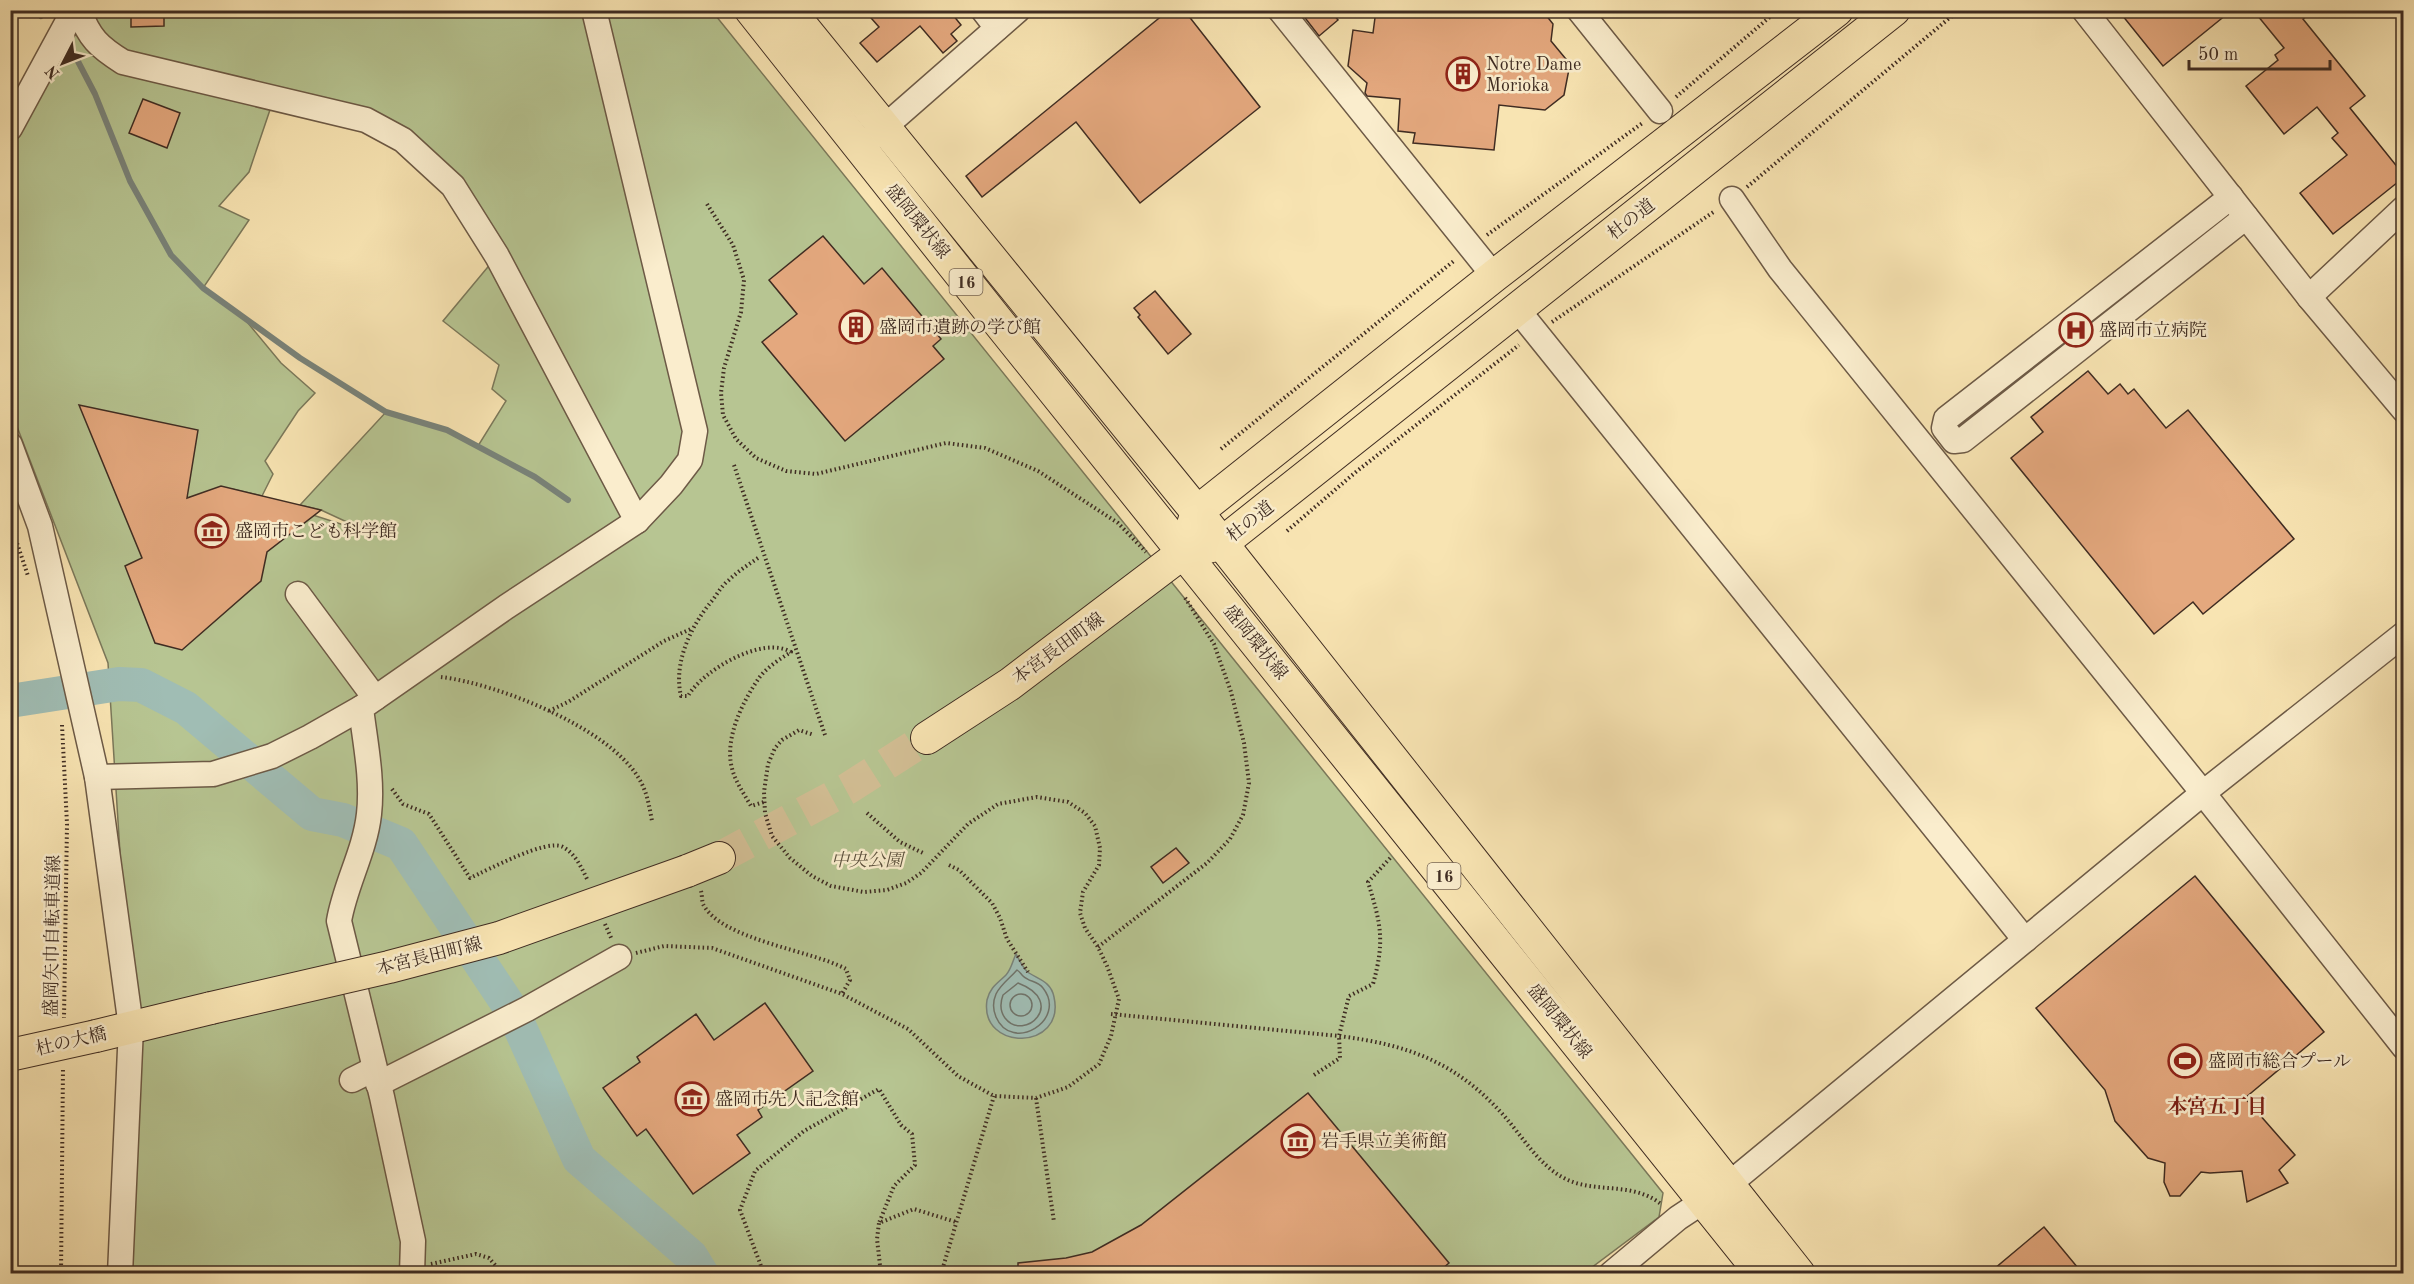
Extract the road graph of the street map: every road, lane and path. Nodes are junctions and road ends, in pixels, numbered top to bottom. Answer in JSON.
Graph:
{"nodes":[{"id":1,"x":74,"y":10,"type":"edge"},
{"id":2,"x":79,"y":10,"type":"edge"},
{"id":3,"x":594,"y":10,"type":"edge"},
{"id":4,"x":751,"y":10,"type":"edge"},
{"id":5,"x":789,"y":10,"type":"edge"},
{"id":6,"x":1018,"y":10,"type":"edge"},
{"id":7,"x":1280,"y":10,"type":"edge"},
{"id":8,"x":1579,"y":10,"type":"edge"},
{"id":9,"x":1778,"y":10,"type":"edge"},
{"id":10,"x":1837,"y":10,"type":"edge"},
{"id":11,"x":1894,"y":10,"type":"edge"},
{"id":12,"x":1959,"y":10,"type":"edge"},
{"id":13,"x":2084,"y":10,"type":"edge"},
{"id":14,"x":990,"y":19,"type":"edge"},
{"id":15,"x":1660,"y":111,"type":"junction"},
{"id":16,"x":885,"y":127,"type":"junction"},
{"id":17,"x":10,"y":128,"type":"edge"},
{"id":18,"x":859,"y":148,"type":"junction"},
{"id":19,"x":2230,"y":196,"type":"junction"},
{"id":20,"x":1732,"y":199,"type":"junction"},
{"id":21,"x":706,"y":204,"type":"dead end"},
{"id":22,"x":2403,"y":208,"type":"edge"},
{"id":23,"x":2246,"y":217,"type":"junction"},
{"id":24,"x":1471,"y":247,"type":"junction"},
{"id":25,"x":1494,"y":276,"type":"junction"},
{"id":26,"x":2309,"y":297,"type":"junction"},
{"id":27,"x":1527,"y":321,"type":"junction"},
{"id":28,"x":2403,"y":410,"type":"edge"},
{"id":29,"x":10,"y":445,"type":"edge"},
{"id":30,"x":1221,"y":449,"type":"dead end"},
{"id":31,"x":734,"y":465,"type":"dead end"},
{"id":32,"x":1197,"y":512,"type":"junction"},
{"id":33,"x":637,"y":521,"type":"junction"},
{"id":34,"x":1287,"y":531,"type":"dead end"},
{"id":35,"x":1221,"y":544,"type":"junction"},
{"id":36,"x":758,"y":558,"type":"dead end"},
{"id":37,"x":1174,"y":561,"type":"junction"},
{"id":38,"x":298,"y":594,"type":"dead end"},
{"id":39,"x":693,"y":628,"type":"junction"},
{"id":40,"x":2403,"y":634,"type":"edge"},
{"id":41,"x":411,"y":673,"type":"junction"},
{"id":42,"x":368,"y":703,"type":"junction"},
{"id":43,"x":548,"y":711,"type":"junction"},
{"id":44,"x":62,"y":718,"type":"dead end"},
{"id":45,"x":814,"y":735,"type":"dead end"},
{"id":46,"x":825,"y":735,"type":"dead end"},
{"id":47,"x":927,"y":738,"type":"tunnel mouth"},
{"id":48,"x":97,"y":777,"type":"junction"},
{"id":49,"x":369,"y":781,"type":"junction"},
{"id":50,"x":2203,"y":793,"type":"junction"},
{"id":51,"x":764,"y":802,"type":"junction"},
{"id":52,"x":867,"y":813,"type":"dead end"},
{"id":53,"x":652,"y":820,"type":"dead end"},
{"id":54,"x":923,"y":853,"type":"dead end"},
{"id":55,"x":1392,"y":856,"type":"dead end"},
{"id":56,"x":701,"y":865,"type":"joint"},
{"id":57,"x":949,"y":865,"type":"dead end"},
{"id":58,"x":590,"y":888,"type":"dead end"},
{"id":59,"x":603,"y":918,"type":"dead end"},
{"id":60,"x":2025,"y":940,"type":"junction"},
{"id":61,"x":1098,"y":947,"type":"junction"},
{"id":62,"x":619,"y":957,"type":"junction"},
{"id":63,"x":1028,"y":972,"type":"dead end"},
{"id":64,"x":842,"y":993,"type":"junction"},
{"id":65,"x":1113,"y":1014,"type":"junction"},
{"id":66,"x":64,"y":1024,"type":"dead end"},
{"id":67,"x":131,"y":1027,"type":"junction"},
{"id":68,"x":1340,"y":1036,"type":"junction"},
{"id":69,"x":2403,"y":1047,"type":"edge"},
{"id":70,"x":10,"y":1055,"type":"edge"},
{"id":71,"x":63,"y":1059,"type":"dead end"},
{"id":72,"x":1314,"y":1075,"type":"dead end"},
{"id":73,"x":376,"y":1077,"type":"junction"},
{"id":74,"x":352,"y":1080,"type":"dead end"},
{"id":75,"x":994,"y":1096,"type":"junction"},
{"id":76,"x":1036,"y":1098,"type":"junction"},
{"id":77,"x":1716,"y":1193,"type":"junction"},
{"id":78,"x":1678,"y":1218,"type":"junction"},
{"id":79,"x":956,"y":1222,"type":"junction"},
{"id":80,"x":1054,"y":1222,"type":"dead end"},
{"id":81,"x":879,"y":1223,"type":"junction"},
{"id":82,"x":420,"y":1269,"type":"edge"},
{"id":83,"x":61,"y":1274,"type":"edge"},
{"id":84,"x":120,"y":1274,"type":"edge"},
{"id":85,"x":503,"y":1274,"type":"edge"},
{"id":86,"x":764,"y":1274,"type":"edge"},
{"id":87,"x":881,"y":1274,"type":"edge"},
{"id":88,"x":941,"y":1274,"type":"edge"},
{"id":89,"x":1611,"y":1274,"type":"edge"},
{"id":90,"x":1762,"y":1274,"type":"edge"},
{"id":91,"x":1799,"y":1274,"type":"edge"}],
"edges":[{"from":1,"to":17,"type":"street"},
{"from":2,"to":33,"type":"street"},
{"from":3,"to":33,"type":"street"},
{"from":4,"to":18,"type":"main road","name":"盛岡環状線","number":"16"},
{"from":5,"to":16,"type":"main road","name":"盛岡環状線","number":"16"},
{"from":6,"to":14,"type":"street"},
{"from":7,"to":24,"type":"street"},
{"from":8,"to":15,"type":"street"},
{"from":9,"to":15,"type":"path"},
{"from":10,"to":25,"type":"main road"},
{"from":11,"to":27,"type":"main road","name":"杜の道"},
{"from":12,"to":20,"type":"path"},
{"from":13,"to":19,"type":"street"},
{"from":14,"to":16,"type":"street"},
{"from":15,"to":24,"type":"path"},
{"from":16,"to":18,"type":"street"},
{"from":16,"to":32,"type":"main road","name":"盛岡環状線","number":"16"},
{"from":18,"to":37,"type":"main road","name":"盛岡環状線","number":"16"},
{"from":19,"to":23,"type":"street"},
{"from":19,"to":23,"type":"street"},
{"from":20,"to":27,"type":"path"},
{"from":20,"to":50,"type":"street"},
{"from":21,"to":37,"type":"path"},
{"from":22,"to":26,"type":"street"},
{"from":23,"to":26,"type":"street"},
{"from":24,"to":25,"type":"street"},
{"from":24,"to":30,"type":"path"},
{"from":25,"to":32,"type":"main road"},
{"from":26,"to":28,"type":"street"},
{"from":27,"to":34,"type":"path"},
{"from":27,"to":35,"type":"main road","name":"杜の道"},
{"from":27,"to":60,"type":"street"},
{"from":29,"to":48,"type":"street"},
{"from":31,"to":46,"type":"path"},
{"from":32,"to":35,"type":"main road","name":"盛岡環状線","number":"16"},
{"from":32,"to":37,"type":"main road"},
{"from":33,"to":41,"type":"street"},
{"from":35,"to":37,"type":"main road","name":"杜の道"},
{"from":35,"to":77,"type":"main road","name":"盛岡環状線","number":"16"},
{"from":36,"to":39,"type":"path"},
{"from":37,"to":47,"type":"main road","name":"本宮長田町線"},
{"from":37,"to":61,"type":"path"},
{"from":37,"to":77,"type":"main road","name":"盛岡環状線","number":"16"},
{"from":38,"to":42,"type":"street"},
{"from":39,"to":43,"type":"path"},
{"from":39,"to":51,"type":"path"},
{"from":40,"to":50,"type":"street"},
{"from":41,"to":42,"type":"street"},
{"from":41,"to":43,"type":"path"},
{"from":42,"to":48,"type":"street"},
{"from":42,"to":49,"type":"street"},
{"from":43,"to":53,"type":"path"},
{"from":44,"to":66,"type":"path","name":"盛岡矢巾自転車道線"},
{"from":45,"to":51,"type":"path"},
{"from":48,"to":67,"type":"street"},
{"from":49,"to":58,"type":"path"},
{"from":49,"to":73,"type":"street"},
{"from":50,"to":60,"type":"street"},
{"from":50,"to":69,"type":"street"},
{"from":51,"to":61,"type":"path"},
{"from":52,"to":54,"type":"path"},
{"from":55,"to":68,"type":"path"},
{"from":56,"to":64,"type":"path"},
{"from":56,"to":67,"type":"main road","name":"本宮長田町線","bridge":true},
{"from":57,"to":63,"type":"path"},
{"from":59,"to":62,"type":"path"},
{"from":60,"to":77,"type":"street"},
{"from":61,"to":65,"type":"path"},
{"from":62,"to":64,"type":"path"},
{"from":62,"to":73,"type":"street"},
{"from":64,"to":75,"type":"path"},
{"from":65,"to":68,"type":"path"},
{"from":65,"to":76,"type":"path"},
{"from":67,"to":70,"type":"main road","name":"杜の大橋","bridge":true},
{"from":67,"to":84,"type":"street"},
{"from":68,"to":72,"type":"path"},
{"from":68,"to":78,"type":"path"},
{"from":71,"to":83,"type":"path"},
{"from":73,"to":74,"type":"street"},
{"from":73,"to":82,"type":"street"},
{"from":75,"to":76,"type":"path"},
{"from":75,"to":79,"type":"path"},
{"from":76,"to":80,"type":"path"},
{"from":77,"to":78,"type":"street"},
{"from":77,"to":90,"type":"main road","name":"盛岡環状線","number":"16"},
{"from":77,"to":91,"type":"main road","name":"盛岡環状線","number":"16"},
{"from":78,"to":89,"type":"street"},
{"from":79,"to":81,"type":"path"},
{"from":79,"to":88,"type":"path"},
{"from":81,"to":86,"type":"path"},
{"from":81,"to":87,"type":"path"},
{"from":82,"to":85,"type":"path"}]}
